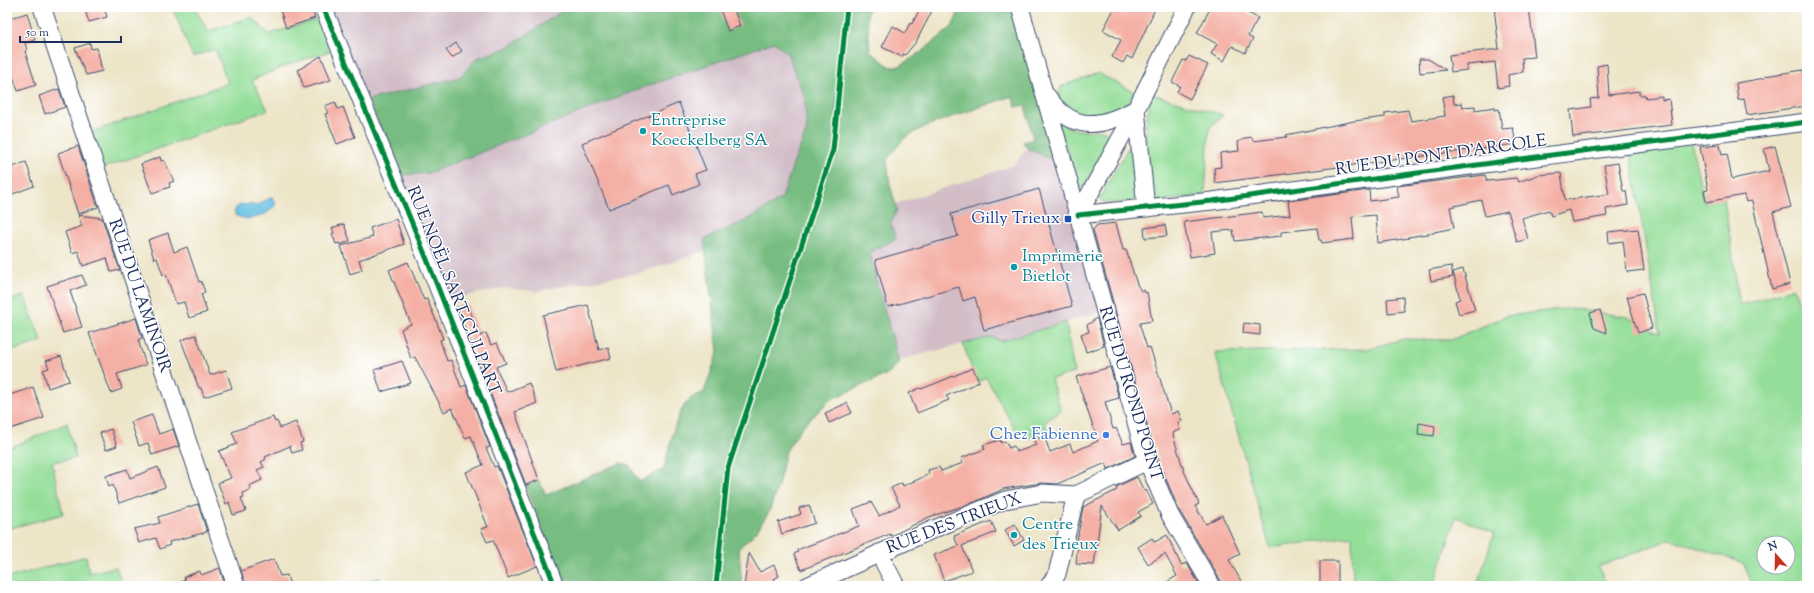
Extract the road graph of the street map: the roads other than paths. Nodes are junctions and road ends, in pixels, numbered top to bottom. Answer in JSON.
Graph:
{"nodes":[{"id":1,"x":42,"y":7,"type":"edge"},
{"id":2,"x":323,"y":7,"type":"edge"},
{"id":3,"x":1020,"y":7,"type":"edge"},
{"id":4,"x":1187,"y":7,"type":"edge"},
{"id":5,"x":1042,"y":89,"type":"junction"},
{"id":6,"x":1136,"y":109,"type":"junction"},
{"id":7,"x":1807,"y":122,"type":"edge"},
{"id":8,"x":1146,"y":208,"type":"junction"},
{"id":9,"x":1078,"y":215,"type":"junction"},
{"id":10,"x":1147,"y":460,"type":"junction"},
{"id":11,"x":1076,"y":495,"type":"junction"},
{"id":12,"x":879,"y":553,"type":"junction"},
{"id":13,"x":236,"y":586,"type":"edge"},
{"id":14,"x":554,"y":586,"type":"edge"},
{"id":15,"x":807,"y":586,"type":"edge"},
{"id":16,"x":896,"y":586,"type":"edge"},
{"id":17,"x":1049,"y":586,"type":"edge"},
{"id":18,"x":1212,"y":586,"type":"edge"}],
"edges":[{"from":1,"to":13,"type":"street","name":"RUE DU LAMINOIR"},
{"from":2,"to":14,"type":"street","name":"RUE NOËL SART-CULPART"},
{"from":3,"to":5,"type":"street","name":"RUE DU ROND POINT"},
{"from":4,"to":6,"type":"street"},
{"from":5,"to":6,"type":"street"},
{"from":5,"to":9,"type":"street","name":"RUE DU ROND POINT"},
{"from":6,"to":8,"type":"street"},
{"from":6,"to":9,"type":"street"},
{"from":7,"to":8,"type":"street","name":"RUE DU PONT D'ARCOLE"},
{"from":8,"to":9,"type":"street","name":"RUE DU PONT D'ARCOLE"},
{"from":9,"to":10,"type":"street","name":"RUE DU ROND POINT"},
{"from":10,"to":11,"type":"street","name":"RUE DES TRIEUX"},
{"from":10,"to":18,"type":"street","name":"RUE DU ROND POINT"},
{"from":11,"to":12,"type":"street","name":"RUE DES TRIEUX"},
{"from":11,"to":17,"type":"street"},
{"from":12,"to":15,"type":"street","name":"RUE DES TRIEUX"},
{"from":12,"to":16,"type":"street"}]}
